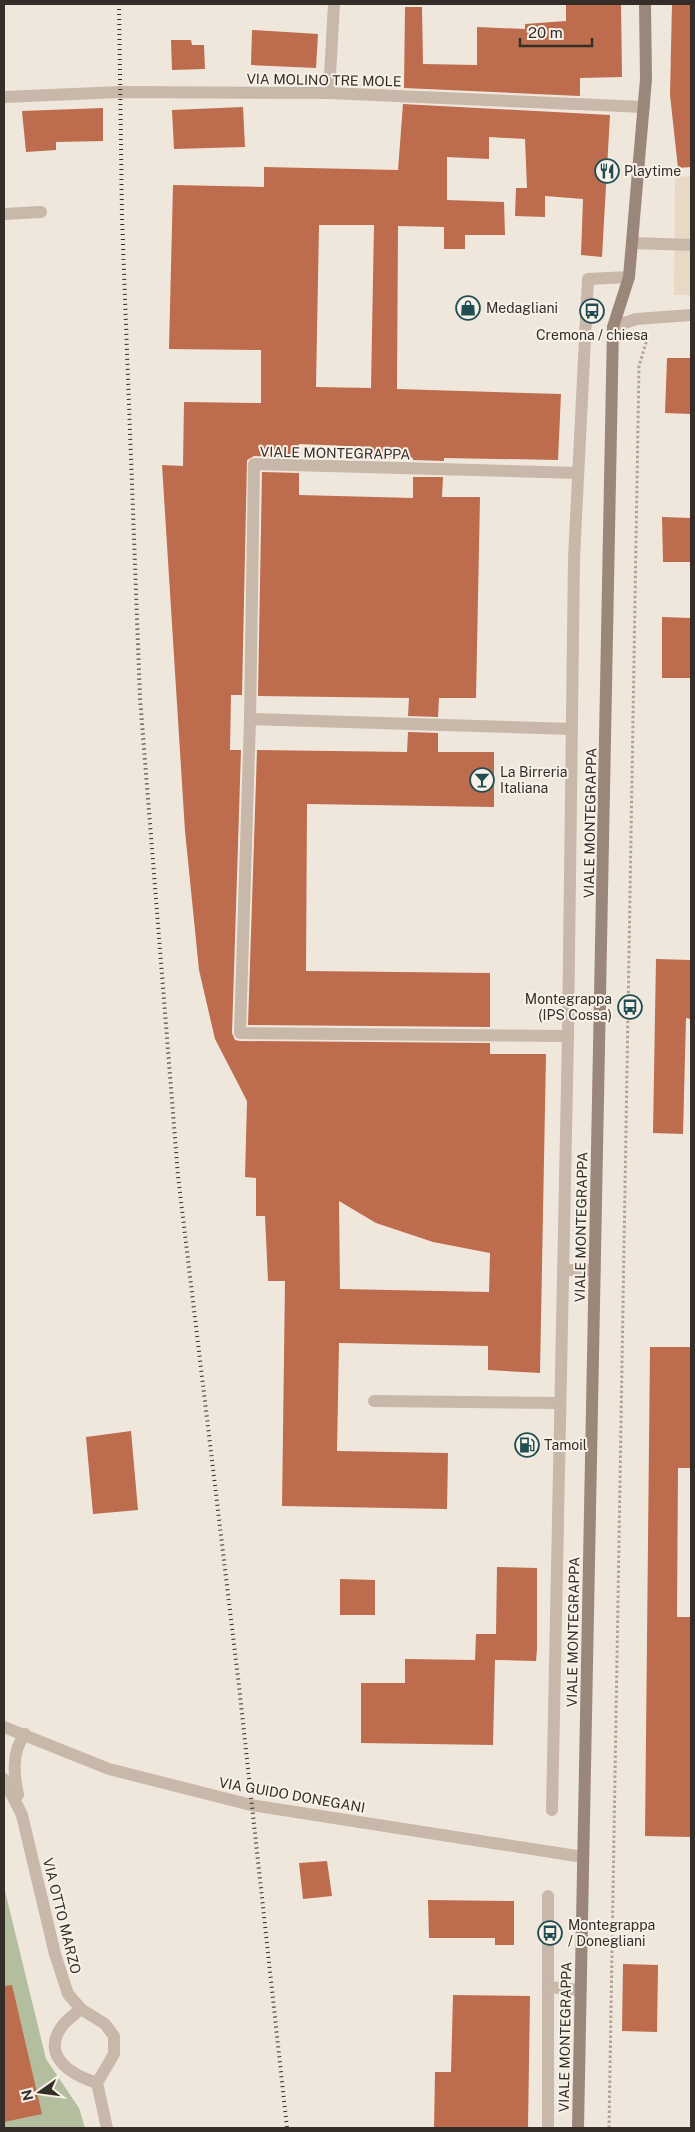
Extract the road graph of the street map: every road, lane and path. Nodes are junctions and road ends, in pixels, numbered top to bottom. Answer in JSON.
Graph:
{"nodes":[{"id":1,"x":334,"y":4,"type":"edge"},
{"id":2,"x":645,"y":4,"type":"edge"},
{"id":3,"x":329,"y":93,"type":"junction"},
{"id":4,"x":4,"y":97,"type":"edge"},
{"id":5,"x":644,"y":107,"type":"junction"},
{"id":6,"x":41,"y":212,"type":"dead end"},
{"id":7,"x":4,"y":214,"type":"edge"},
{"id":8,"x":632,"y":243,"type":"junction"},
{"id":9,"x":691,"y":245,"type":"edge"},
{"id":10,"x":629,"y":277,"type":"junction"},
{"id":11,"x":691,"y":315,"type":"edge"},
{"id":12,"x":654,"y":317,"type":"junction"},
{"id":13,"x":613,"y":327,"type":"junction"},
{"id":14,"x":578,"y":473,"type":"junction"},
{"id":15,"x":250,"y":718,"type":"junction"},
{"id":16,"x":572,"y":729,"type":"junction"},
{"id":17,"x":568,"y":1036,"type":"junction"},
{"id":18,"x":563,"y":1270,"type":"junction"},
{"id":19,"x":595,"y":1270,"type":"junction"},
{"id":20,"x":374,"y":1401,"type":"dead end"},
{"id":21,"x":560,"y":1403,"type":"junction"},
{"id":22,"x":4,"y":1727,"type":"edge"},
{"id":23,"x":24,"y":1734,"type":"junction"},
{"id":24,"x":4,"y":1779,"type":"edge"},
{"id":25,"x":552,"y":1810,"type":"dead end"},
{"id":26,"x":22,"y":1815,"type":"junction"},
{"id":27,"x":583,"y":1857,"type":"junction"},
{"id":28,"x":548,"y":1896,"type":"dead end"},
{"id":29,"x":548,"y":1987,"type":"junction"},
{"id":30,"x":581,"y":1990,"type":"junction"},
{"id":31,"x":80,"y":2009,"type":"junction"},
{"id":32,"x":97,"y":2083,"type":"junction"},
{"id":33,"x":107,"y":2128,"type":"edge"},
{"id":34,"x":548,"y":2128,"type":"edge"},
{"id":35,"x":578,"y":2128,"type":"edge"},
{"id":36,"x":609,"y":2128,"type":"edge"}],
"edges":[{"from":1,"to":3,"type":"street"},
{"from":2,"to":5,"type":"main road","name":"VIALE MONTEGRAPPA"},
{"from":3,"to":4,"type":"street","name":"VIA MOLINO TRE MOLE"},
{"from":3,"to":5,"type":"street","name":"VIA MOLINO TRE MOLE"},
{"from":5,"to":8,"type":"main road","name":"VIALE MONTEGRAPPA"},
{"from":6,"to":7,"type":"street"},
{"from":8,"to":9,"type":"street"},
{"from":8,"to":10,"type":"main road","name":"VIALE MONTEGRAPPA"},
{"from":10,"to":13,"type":"main road","name":"VIALE MONTEGRAPPA"},
{"from":10,"to":14,"type":"street"},
{"from":11,"to":12,"type":"street"},
{"from":12,"to":13,"type":"street"},
{"from":12,"to":36,"type":"path"},
{"from":13,"to":19,"type":"main road","name":"VIALE MONTEGRAPPA"},
{"from":14,"to":15,"type":"street","name":"VIALE MONTEGRAPPA"},
{"from":14,"to":16,"type":"street"},
{"from":15,"to":16,"type":"street"},
{"from":15,"to":17,"type":"street","name":"VIALE MONTEGRAPPA"},
{"from":16,"to":17,"type":"street"},
{"from":17,"to":18,"type":"street"},
{"from":18,"to":19,"type":"street"},
{"from":18,"to":21,"type":"street"},
{"from":19,"to":27,"type":"main road","name":"VIALE MONTEGRAPPA"},
{"from":20,"to":21,"type":"street"},
{"from":21,"to":25,"type":"street"},
{"from":22,"to":23,"type":"street","name":"VIA GUIDO DONEGANI"},
{"from":23,"to":26,"type":"street"},
{"from":23,"to":27,"type":"street","name":"VIA GUIDO DONEGANI"},
{"from":24,"to":26,"type":"street","name":"VIA OTTO MARZO"},
{"from":26,"to":31,"type":"street","name":"VIA OTTO MARZO"},
{"from":27,"to":30,"type":"main road","name":"VIALE MONTEGRAPPA"},
{"from":28,"to":29,"type":"street"},
{"from":29,"to":30,"type":"street"},
{"from":29,"to":34,"type":"street"},
{"from":30,"to":35,"type":"main road","name":"VIALE MONTEGRAPPA"},
{"from":31,"to":32,"type":"street","name":"VIA OTTO MARZO"},
{"from":31,"to":32,"type":"street"},
{"from":32,"to":33,"type":"street"}]}
